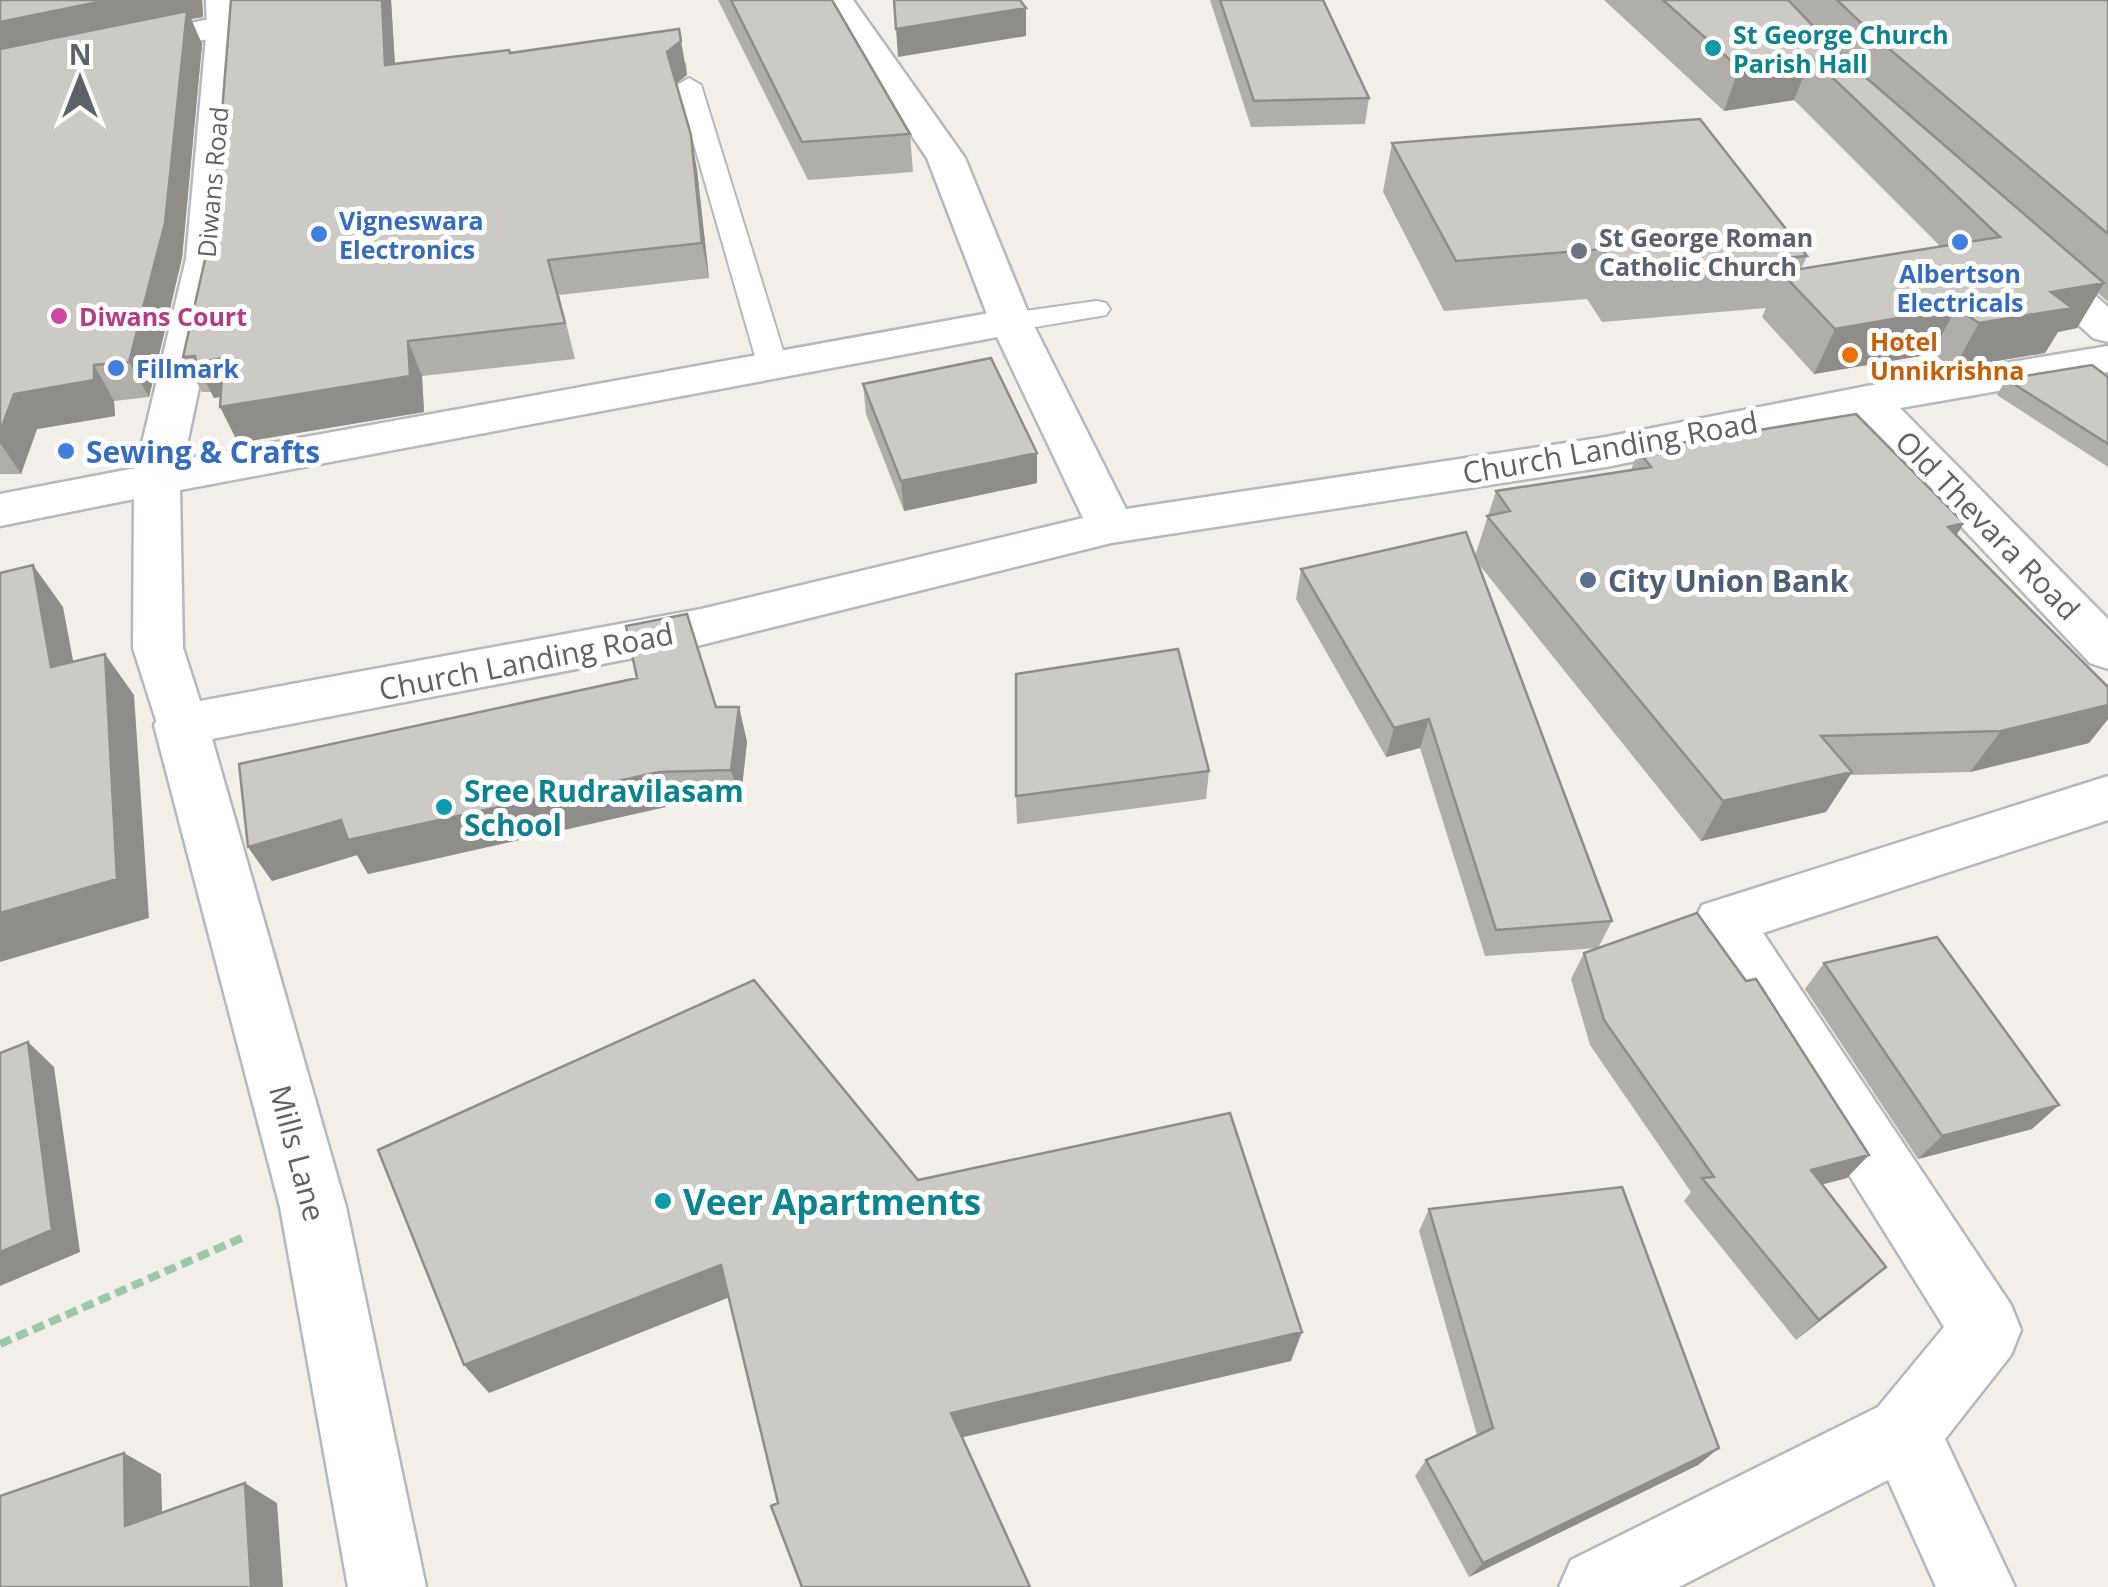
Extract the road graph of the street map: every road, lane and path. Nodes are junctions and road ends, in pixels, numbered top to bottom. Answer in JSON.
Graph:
{"nodes":[{"id":1,"x":836,"y":0,"type":"edge"},
{"id":2,"x":223,"y":13,"type":"edge"},
{"id":3,"x":0,"y":72,"type":"edge"},
{"id":4,"x":688,"y":85,"type":"dead end"},
{"id":5,"x":2006,"y":238,"type":"edge"},
{"id":6,"x":1096,"y":309,"type":"dead end"},
{"id":7,"x":1011,"y":322,"type":"junction"},
{"id":8,"x":2108,"y":328,"type":"edge"},
{"id":9,"x":2108,"y":359,"type":"edge"},
{"id":10,"x":774,"y":370,"type":"junction"},
{"id":11,"x":1867,"y":400,"type":"junction"},
{"id":12,"x":157,"y":478,"type":"junction"},
{"id":13,"x":0,"y":510,"type":"edge"},
{"id":14,"x":1111,"y":528,"type":"junction"},
{"id":15,"x":2108,"y":650,"type":"edge"},
{"id":16,"x":181,"y":725,"type":"junction"},
{"id":17,"x":2108,"y":798,"type":"edge"},
{"id":18,"x":314,"y":1206,"type":"junction"},
{"id":19,"x":0,"y":1344,"type":"edge"},
{"id":20,"x":1904,"y":1433,"type":"junction"},
{"id":21,"x":387,"y":1587,"type":"edge"},
{"id":22,"x":1598,"y":1587,"type":"edge"},
{"id":23,"x":1976,"y":1587,"type":"edge"}],
"edges":[{"from":1,"to":7,"type":"street"},
{"from":2,"to":3,"type":"street"},
{"from":2,"to":12,"type":"street","name":"Diwans Road"},
{"from":4,"to":10,"type":"lane"},
{"from":5,"to":8,"type":"street"},
{"from":6,"to":7,"type":"lane"},
{"from":7,"to":10,"type":"street"},
{"from":7,"to":14,"type":"street"},
{"from":9,"to":11,"type":"street","name":"Church Landing Road"},
{"from":10,"to":12,"type":"street"},
{"from":11,"to":14,"type":"street","name":"Church Landing Road"},
{"from":11,"to":15,"type":"street","name":"Old Thevara Road"},
{"from":12,"to":13,"type":"street"},
{"from":12,"to":16,"type":"street"},
{"from":14,"to":16,"type":"street","name":"Church Landing Road"},
{"from":16,"to":18,"type":"street","name":"Mills Lane"},
{"from":17,"to":20,"type":"street"},
{"from":18,"to":19,"type":"path"},
{"from":18,"to":21,"type":"street","name":"Mills Lane"},
{"from":20,"to":22,"type":"street"},
{"from":20,"to":23,"type":"street"}]}
